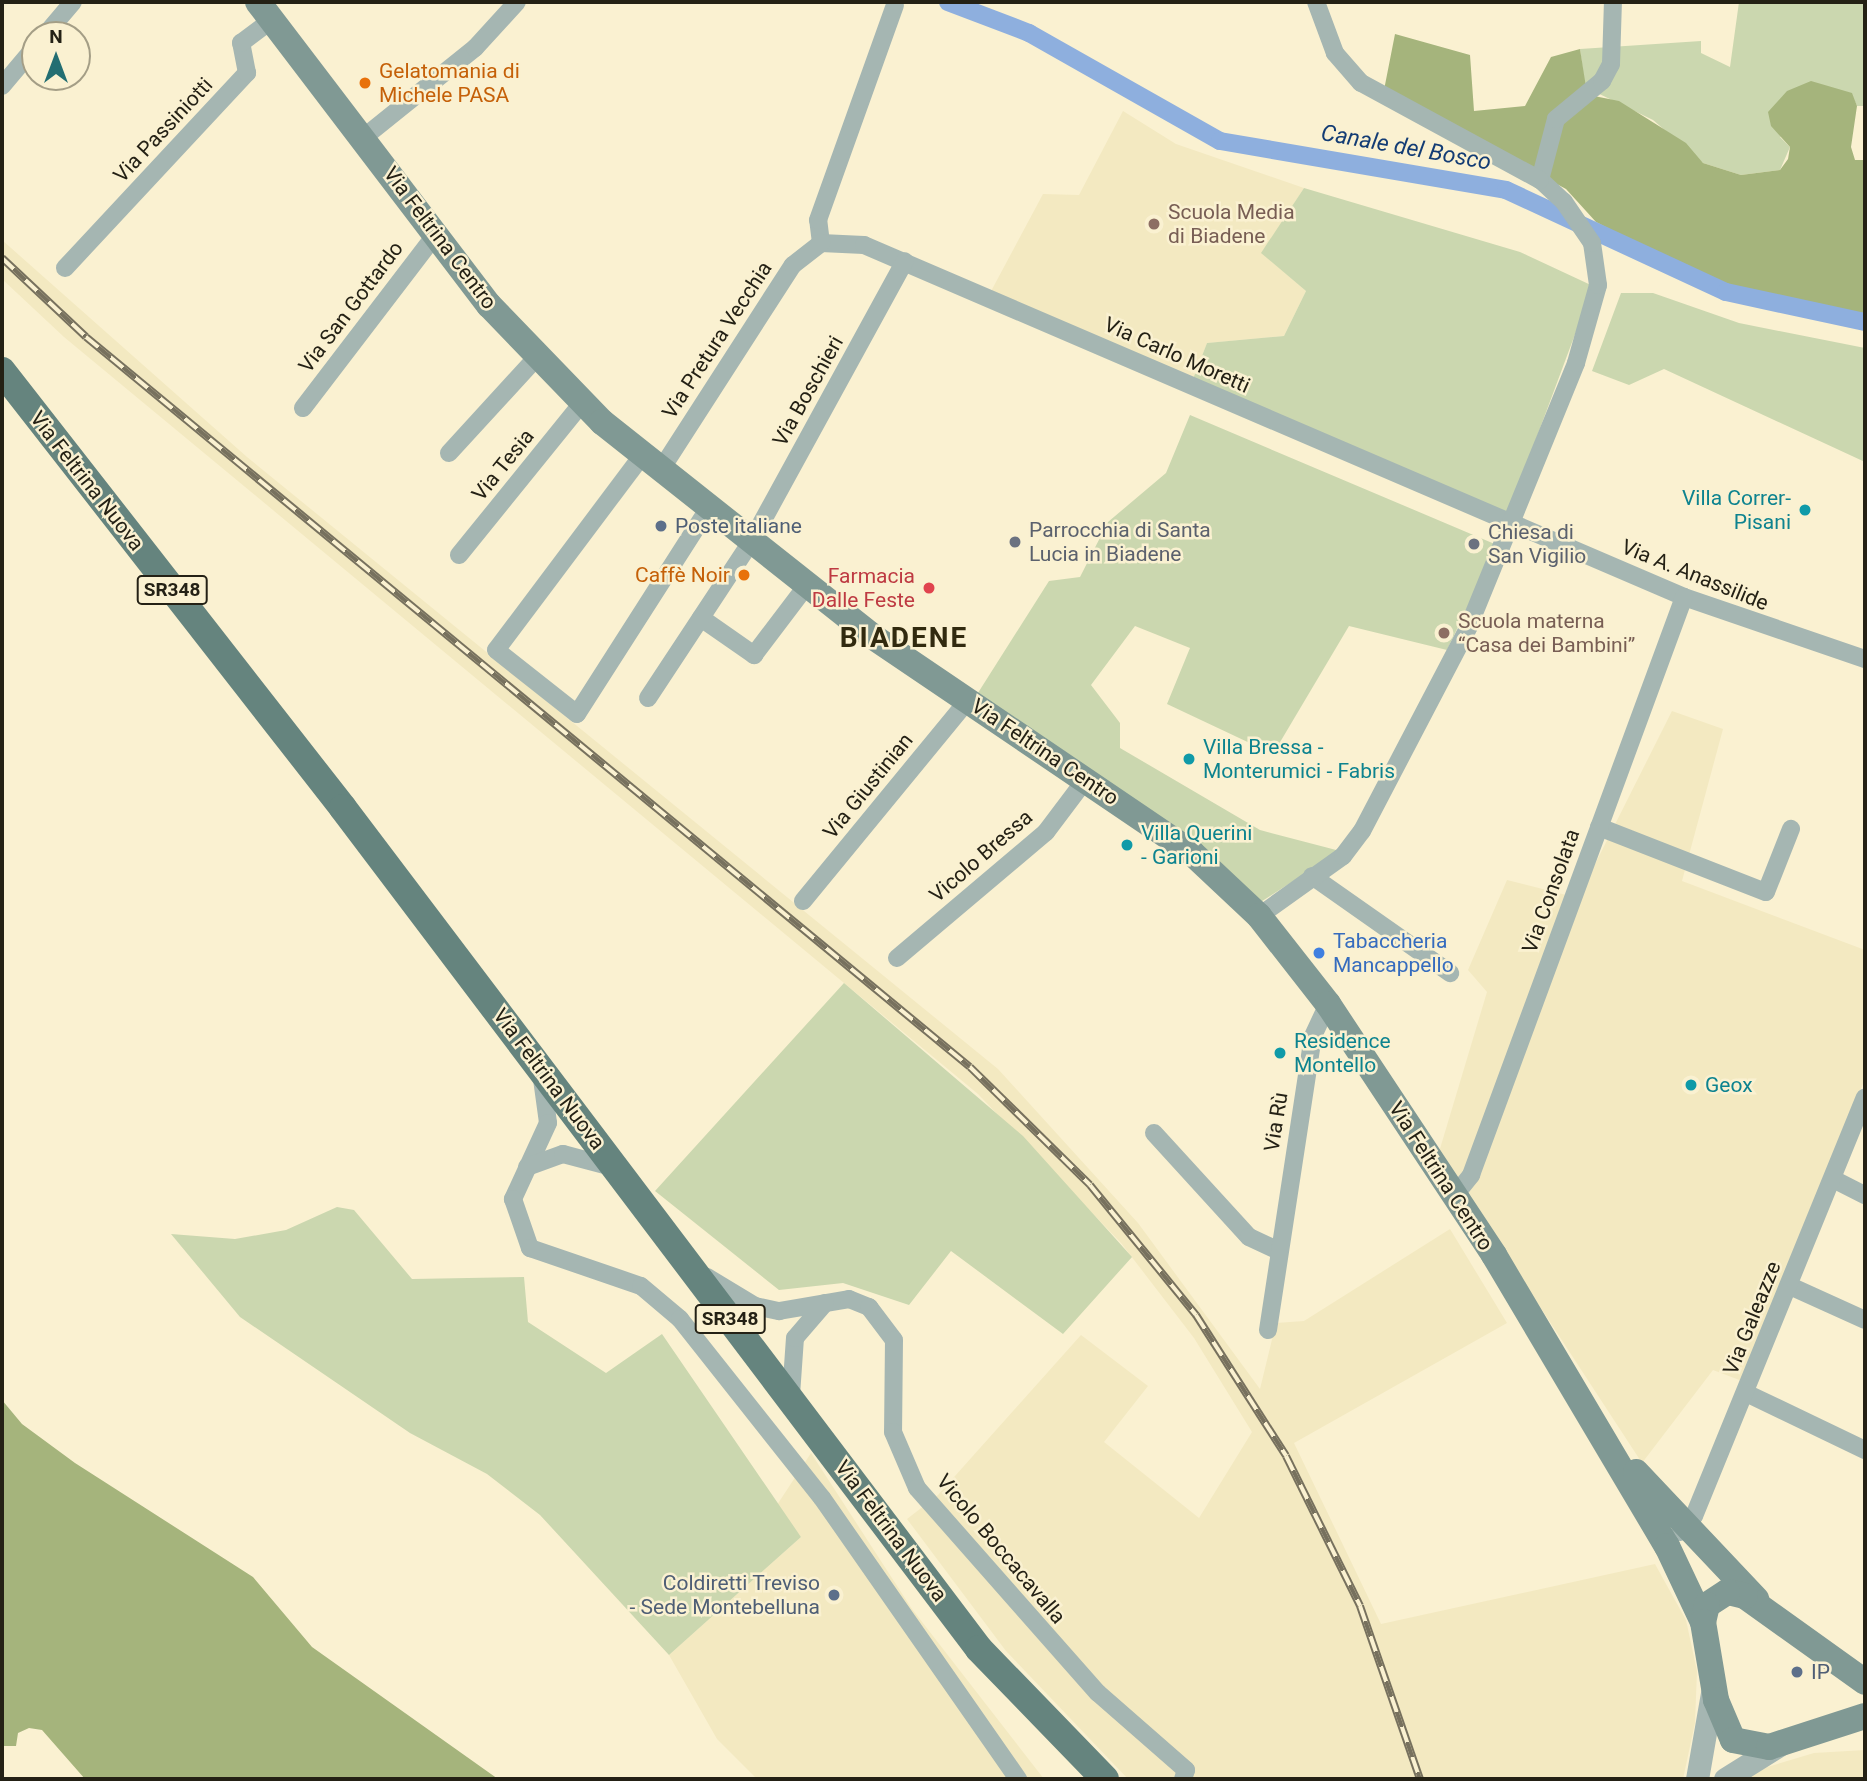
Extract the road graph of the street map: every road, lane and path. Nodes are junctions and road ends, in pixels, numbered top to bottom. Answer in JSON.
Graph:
{"nodes":[{"id":1,"x":73,"y":2,"type":"edge"},
{"id":2,"x":517,"y":2,"type":"edge"},
{"id":3,"x":1316,"y":2,"type":"edge"},
{"id":4,"x":1613,"y":2,"type":"edge"},
{"id":5,"x":895,"y":5,"type":"dead end"},
{"id":6,"x":265,"y":11,"type":"edge"},
{"id":7,"x":57,"y":21,"type":"edge"},
{"id":8,"x":21,"y":64,"type":"edge"},
{"id":9,"x":2,"y":86,"type":"edge"},
{"id":10,"x":363,"y":138,"type":"junction"},
{"id":11,"x":1540,"y":180,"type":"junction"},
{"id":12,"x":436,"y":233,"type":"junction"},
{"id":13,"x":821,"y":243,"type":"junction"},
{"id":14,"x":905,"y":261,"type":"junction"},
{"id":15,"x":65,"y":268,"type":"dead end"},
{"id":16,"x":535,"y":359,"type":"junction"},
{"id":17,"x":2,"y":370,"type":"edge"},
{"id":18,"x":582,"y":403,"type":"junction"},
{"id":19,"x":303,"y":408,"type":"dead end"},
{"id":20,"x":449,"y":453,"type":"dead end"},
{"id":21,"x":650,"y":464,"type":"junction"},
{"id":22,"x":708,"y":509,"type":"junction"},
{"id":23,"x":1512,"y":522,"type":"junction"},
{"id":24,"x":751,"y":542,"type":"junction"},
{"id":25,"x":459,"y":555,"type":"dead end"},
{"id":26,"x":807,"y":585,"type":"junction"},
{"id":27,"x":1684,"y":597,"type":"junction"},
{"id":28,"x":701,"y":618,"type":"junction"},
{"id":29,"x":1865,"y":659,"type":"edge"},
{"id":30,"x":648,"y":698,"type":"dead end"},
{"id":31,"x":968,"y":700,"type":"junction"},
{"id":32,"x":1086,"y":779,"type":"junction"},
{"id":33,"x":1599,"y":827,"type":"junction"},
{"id":34,"x":1791,"y":829,"type":"dead end"},
{"id":35,"x":1312,"y":876,"type":"junction"},
{"id":36,"x":803,"y":901,"type":"dead end"},
{"id":37,"x":1259,"y":916,"type":"junction"},
{"id":38,"x":897,"y":958,"type":"dead end"},
{"id":39,"x":1450,"y":973,"type":"dead end"},
{"id":40,"x":1328,"y":1004,"type":"junction"},
{"id":41,"x":539,"y":1066,"type":"junction"},
{"id":42,"x":1865,"y":1098,"type":"edge"},
{"id":43,"x":1154,"y":1133,"type":"dead end"},
{"id":44,"x":527,"y":1167,"type":"junction"},
{"id":45,"x":617,"y":1170,"type":"junction"},
{"id":46,"x":1833,"y":1179,"type":"junction"},
{"id":47,"x":1455,"y":1195,"type":"junction"},
{"id":48,"x":1865,"y":1195,"type":"edge"},
{"id":49,"x":668,"y":1237,"type":"junction"},
{"id":50,"x":1279,"y":1251,"type":"junction"},
{"id":51,"x":1790,"y":1286,"type":"junction"},
{"id":52,"x":825,"y":1303,"type":"junction"},
{"id":53,"x":1865,"y":1320,"type":"edge"},
{"id":54,"x":1268,"y":1330,"type":"dead end"},
{"id":55,"x":1746,"y":1393,"type":"junction"},
{"id":56,"x":792,"y":1401,"type":"junction"},
{"id":57,"x":1594,"y":1423,"type":"junction"},
{"id":58,"x":1865,"y":1450,"type":"edge"},
{"id":59,"x":1685,"y":1527,"type":"junction"},
{"id":60,"x":1667,"y":1546,"type":"junction"},
{"id":61,"x":1764,"y":1606,"type":"junction"},
{"id":62,"x":1703,"y":1622,"type":"junction"},
{"id":63,"x":979,"y":1649,"type":"junction"},
{"id":64,"x":1713,"y":1680,"type":"junction"},
{"id":65,"x":1864,"y":1683,"type":"edge"},
{"id":66,"x":1865,"y":1716,"type":"edge"},
{"id":67,"x":1828,"y":1731,"type":"junction"},
{"id":68,"x":1865,"y":1734,"type":"edge"},
{"id":69,"x":1783,"y":1744,"type":"junction"},
{"id":70,"x":1017,"y":1779,"type":"edge"},
{"id":71,"x":1077,"y":1779,"type":"edge"},
{"id":72,"x":1105,"y":1779,"type":"edge"},
{"id":73,"x":1183,"y":1779,"type":"edge"},
{"id":74,"x":1697,"y":1779,"type":"edge"},
{"id":75,"x":1725,"y":1779,"type":"edge"}],
"edges":[{"from":1,"to":7,"type":"street"},
{"from":2,"to":10,"type":"street"},
{"from":3,"to":11,"type":"street"},
{"from":4,"to":11,"type":"street"},
{"from":5,"to":13,"type":"street"},
{"from":6,"to":10,"type":"main road","name":"Via Feltrina Centro"},
{"from":6,"to":15,"type":"street","name":"Via Passiniotti"},
{"from":8,"to":9,"type":"street"},
{"from":10,"to":12,"type":"main road","name":"Via Feltrina Centro"},
{"from":11,"to":23,"type":"street"},
{"from":12,"to":16,"type":"main road","name":"Via Feltrina Centro"},
{"from":12,"to":19,"type":"street","name":"Via San Gottardo"},
{"from":13,"to":14,"type":"street","name":"Via Carlo Moretti"},
{"from":13,"to":21,"type":"street","name":"Via Pretura Vecchia"},
{"from":14,"to":23,"type":"street","name":"Via Carlo Moretti"},
{"from":14,"to":24,"type":"street","name":"Via Boschieri"},
{"from":16,"to":18,"type":"main road","name":"Via Feltrina Centro"},
{"from":16,"to":20,"type":"street"},
{"from":17,"to":41,"type":"main road","name":"Via Feltrina Nuova","number":"SR348"},
{"from":18,"to":21,"type":"main road","name":"Via Feltrina Centro"},
{"from":18,"to":25,"type":"street","name":"Via Tesia"},
{"from":21,"to":22,"type":"main road","name":"Via Feltrina Centro"},
{"from":21,"to":22,"type":"street"},
{"from":22,"to":24,"type":"main road","name":"Via Feltrina Centro"},
{"from":23,"to":27,"type":"street","name":"Via A. Anassilide"},
{"from":23,"to":35,"type":"street"},
{"from":24,"to":26,"type":"main road","name":"Via Feltrina Centro"},
{"from":24,"to":28,"type":"street"},
{"from":26,"to":28,"type":"street"},
{"from":26,"to":31,"type":"main road","name":"Via Feltrina Centro"},
{"from":27,"to":29,"type":"street","name":"Via A. Anassilide"},
{"from":27,"to":33,"type":"street","name":"Via Consolata"},
{"from":28,"to":30,"type":"street"},
{"from":31,"to":32,"type":"main road","name":"Via Feltrina Centro"},
{"from":31,"to":36,"type":"street","name":"Via Giustinian"},
{"from":32,"to":37,"type":"main road","name":"Via Feltrina Centro"},
{"from":32,"to":38,"type":"street","name":"Vicolo Bressa"},
{"from":33,"to":34,"type":"street"},
{"from":33,"to":47,"type":"street","name":"Via Consolata"},
{"from":35,"to":37,"type":"street"},
{"from":35,"to":39,"type":"street"},
{"from":37,"to":40,"type":"main road","name":"Via Feltrina Centro"},
{"from":40,"to":47,"type":"main road","name":"Via Feltrina Centro"},
{"from":40,"to":50,"type":"street","name":"Via Rù"},
{"from":41,"to":44,"type":"street"},
{"from":41,"to":45,"type":"main road","name":"Via Feltrina Nuova","number":"SR348"},
{"from":42,"to":46,"type":"street","name":"Via Galeazze"},
{"from":43,"to":50,"type":"street"},
{"from":44,"to":45,"type":"street"},
{"from":44,"to":70,"type":"street"},
{"from":45,"to":49,"type":"main road","name":"Via Feltrina Nuova","number":"SR348"},
{"from":46,"to":48,"type":"street"},
{"from":46,"to":51,"type":"street","name":"Via Galeazze"},
{"from":47,"to":57,"type":"main road","name":"Via Feltrina Centro"},
{"from":49,"to":52,"type":"street"},
{"from":49,"to":56,"type":"main road","name":"Via Feltrina Nuova","number":"SR348"},
{"from":50,"to":54,"type":"street","name":"Via Rù"},
{"from":51,"to":53,"type":"street"},
{"from":51,"to":55,"type":"street","name":"Via Galeazze"},
{"from":52,"to":56,"type":"street"},
{"from":52,"to":73,"type":"street","name":"Vicolo Boccacavalla"},
{"from":55,"to":58,"type":"street"},
{"from":55,"to":59,"type":"street","name":"Via Galeazze"},
{"from":56,"to":63,"type":"main road","name":"Via Feltrina Nuova","number":"SR348"},
{"from":57,"to":59,"type":"main road","name":"Via Feltrina Centro"},
{"from":57,"to":60,"type":"main road","name":"Via Feltrina Centro"},
{"from":59,"to":60,"type":"street","name":"Via Galeazze"},
{"from":59,"to":61,"type":"main road","name":"Via Feltrina Centro"},
{"from":60,"to":62,"type":"main road","name":"Via Feltrina Centro"},
{"from":61,"to":62,"type":"main road"},
{"from":61,"to":65,"type":"main road"},
{"from":62,"to":64,"type":"main road","name":"Via Feltrina Centro"},
{"from":63,"to":71,"type":"main road"},
{"from":63,"to":72,"type":"main road","name":"Via Feltrina Nuova","number":"SR348"},
{"from":64,"to":69,"type":"main road","name":"Via Feltrina Centro"},
{"from":64,"to":74,"type":"street"},
{"from":66,"to":67,"type":"main road"},
{"from":67,"to":68,"type":"main road"},
{"from":67,"to":69,"type":"main road"},
{"from":69,"to":75,"type":"street"}]}
